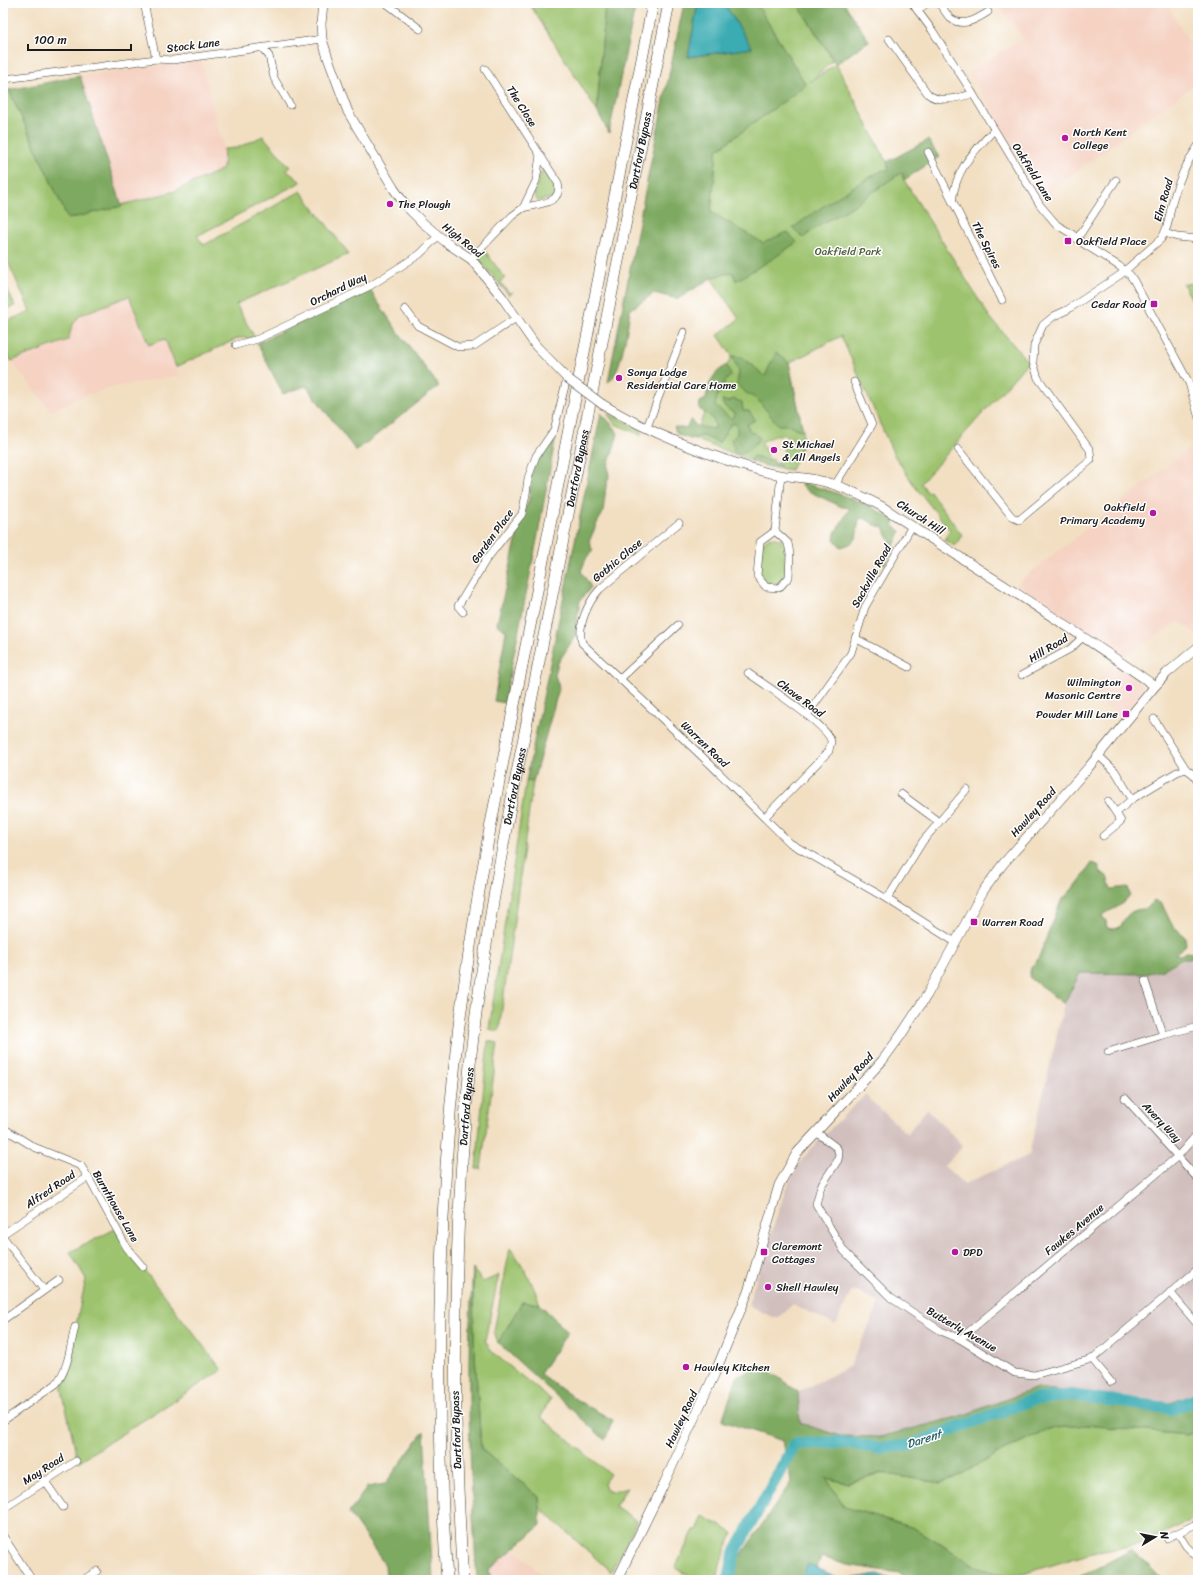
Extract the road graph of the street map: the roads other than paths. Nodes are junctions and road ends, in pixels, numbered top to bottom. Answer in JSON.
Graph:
{"nodes":[{"id":1,"x":144,"y":3,"type":"edge"},
{"id":2,"x":323,"y":3,"type":"edge"},
{"id":3,"x":386,"y":3,"type":"edge"},
{"id":4,"x":653,"y":3,"type":"edge"},
{"id":5,"x":669,"y":3,"type":"edge"},
{"id":6,"x":912,"y":3,"type":"edge"},
{"id":7,"x":928,"y":3,"type":"edge"},
{"id":8,"x":938,"y":3,"type":"edge"},
{"id":9,"x":916,"y":10,"type":"junction"},
{"id":10,"x":988,"y":12,"type":"dead end"},
{"id":11,"x":420,"y":29,"type":"dead end"},
{"id":12,"x":322,"y":39,"type":"junction"},
{"id":13,"x":889,"y":39,"type":"dead end"},
{"id":14,"x":262,"y":48,"type":"junction"},
{"id":15,"x":156,"y":59,"type":"junction"},
{"id":16,"x":3,"y":69,"type":"edge"},
{"id":17,"x":485,"y":69,"type":"dead end"},
{"id":18,"x":973,"y":94,"type":"junction"},
{"id":19,"x":290,"y":105,"type":"dead end"},
{"id":20,"x":994,"y":130,"type":"junction"},
{"id":21,"x":1198,"y":146,"type":"edge"},
{"id":22,"x":928,"y":152,"type":"dead end"},
{"id":23,"x":540,"y":156,"type":"junction"},
{"id":24,"x":1116,"y":180,"type":"dead end"},
{"id":25,"x":952,"y":201,"type":"junction"},
{"id":26,"x":524,"y":208,"type":"junction"},
{"id":27,"x":1165,"y":233,"type":"junction"},
{"id":28,"x":438,"y":236,"type":"junction"},
{"id":29,"x":1076,"y":239,"type":"junction"},
{"id":30,"x":1198,"y":239,"type":"edge"},
{"id":31,"x":471,"y":259,"type":"junction"},
{"id":32,"x":1125,"y":270,"type":"junction"},
{"id":33,"x":1002,"y":300,"type":"dead end"},
{"id":34,"x":405,"y":309,"type":"dead end"},
{"id":35,"x":516,"y":318,"type":"junction"},
{"id":36,"x":684,"y":332,"type":"dead end"},
{"id":37,"x":236,"y":345,"type":"dead end"},
{"id":38,"x":567,"y":378,"type":"junction"},
{"id":39,"x":854,"y":382,"type":"dead end"},
{"id":40,"x":1195,"y":392,"type":"edge"},
{"id":41,"x":1198,"y":415,"type":"edge"},
{"id":42,"x":647,"y":427,"type":"junction"},
{"id":43,"x":958,"y":449,"type":"dead end"},
{"id":44,"x":781,"y":475,"type":"junction"},
{"id":45,"x":835,"y":485,"type":"junction"},
{"id":46,"x":679,"y":523,"type":"dead end"},
{"id":47,"x":912,"y":526,"type":"junction"},
{"id":48,"x":775,"y":531,"type":"junction"},
{"id":49,"x":463,"y":612,"type":"dead end"},
{"id":50,"x":678,"y":625,"type":"dead end"},
{"id":51,"x":1083,"y":637,"type":"junction"},
{"id":52,"x":855,"y":638,"type":"junction"},
{"id":53,"x":585,"y":646,"type":"joint"},
{"id":54,"x":1198,"y":647,"type":"edge"},
{"id":55,"x":909,"y":667,"type":"dead end"},
{"id":56,"x":748,"y":673,"type":"dead end"},
{"id":57,"x":1022,"y":675,"type":"dead end"},
{"id":58,"x":620,"y":679,"type":"junction"},
{"id":59,"x":1155,"y":686,"type":"junction"},
{"id":60,"x":807,"y":715,"type":"junction"},
{"id":61,"x":1154,"y":719,"type":"dead end"},
{"id":62,"x":1098,"y":755,"type":"junction"},
{"id":63,"x":1186,"y":769,"type":"junction"},
{"id":64,"x":1198,"y":781,"type":"edge"},
{"id":65,"x":967,"y":789,"type":"dead end"},
{"id":66,"x":901,"y":794,"type":"dead end"},
{"id":67,"x":1132,"y":799,"type":"junction"},
{"id":68,"x":1108,"y":801,"type":"dead end"},
{"id":69,"x":1116,"y":813,"type":"junction"},
{"id":70,"x":765,"y":817,"type":"junction"},
{"id":71,"x":939,"y":822,"type":"junction"},
{"id":72,"x":1103,"y":836,"type":"dead end"},
{"id":73,"x":887,"y":899,"type":"junction"},
{"id":74,"x":955,"y":942,"type":"junction"},
{"id":75,"x":1145,"y":981,"type":"dead end"},
{"id":76,"x":1198,"y":1026,"type":"edge"},
{"id":77,"x":1163,"y":1035,"type":"junction"},
{"id":78,"x":1108,"y":1052,"type":"dead end"},
{"id":79,"x":1125,"y":1098,"type":"dead end"},
{"id":80,"x":3,"y":1128,"type":"edge"},
{"id":81,"x":816,"y":1132,"type":"junction"},
{"id":82,"x":1198,"y":1133,"type":"edge"},
{"id":83,"x":1178,"y":1156,"type":"junction"},
{"id":84,"x":88,"y":1177,"type":"junction"},
{"id":85,"x":1198,"y":1179,"type":"edge"},
{"id":86,"x":3,"y":1234,"type":"edge"},
{"id":87,"x":3,"y":1237,"type":"edge"},
{"id":88,"x":143,"y":1267,"type":"dead end"},
{"id":89,"x":1198,"y":1269,"type":"edge"},
{"id":90,"x":59,"y":1280,"type":"dead end"},
{"id":91,"x":44,"y":1290,"type":"junction"},
{"id":92,"x":1170,"y":1292,"type":"junction"},
{"id":93,"x":3,"y":1320,"type":"edge"},
{"id":94,"x":1198,"y":1325,"type":"edge"},
{"id":95,"x":74,"y":1327,"type":"dead end"},
{"id":96,"x":960,"y":1339,"type":"junction"},
{"id":97,"x":1092,"y":1359,"type":"junction"},
{"id":98,"x":1110,"y":1382,"type":"dead end"},
{"id":99,"x":3,"y":1421,"type":"edge"},
{"id":100,"x":76,"y":1461,"type":"dead end"},
{"id":101,"x":44,"y":1480,"type":"junction"},
{"id":102,"x":63,"y":1507,"type":"dead end"},
{"id":103,"x":3,"y":1509,"type":"edge"},
{"id":104,"x":1198,"y":1523,"type":"edge"},
{"id":105,"x":1178,"y":1533,"type":"junction"},
{"id":106,"x":3,"y":1536,"type":"edge"},
{"id":107,"x":1166,"y":1538,"type":"dead end"},
{"id":108,"x":1198,"y":1558,"type":"edge"},
{"id":109,"x":97,"y":1571,"type":"dead end"},
{"id":110,"x":32,"y":1580,"type":"edge"},
{"id":111,"x":83,"y":1580,"type":"edge"},
{"id":112,"x":447,"y":1580,"type":"edge"},
{"id":113,"x":463,"y":1580,"type":"edge"},
{"id":114,"x":616,"y":1580,"type":"edge"}],
"edges":[{"from":1,"to":15,"type":"street"},
{"from":2,"to":12,"type":"main road","name":"High Road"},
{"from":3,"to":11,"type":"street"},
{"from":4,"to":112,"type":"highway","name":"Dartford Bypass"},
{"from":5,"to":113,"type":"highway","name":"Dartford Bypass"},
{"from":6,"to":9,"type":"street","name":"Oakfield Lane"},
{"from":7,"to":9,"type":"street"},
{"from":8,"to":10,"type":"street"},
{"from":9,"to":18,"type":"street","name":"Oakfield Lane"},
{"from":12,"to":14,"type":"street","name":"Stock Lane"},
{"from":12,"to":28,"type":"main road","name":"High Road"},
{"from":13,"to":18,"type":"street"},
{"from":14,"to":15,"type":"street","name":"Stock Lane"},
{"from":14,"to":19,"type":"street"},
{"from":15,"to":16,"type":"street","name":"Stock Lane"},
{"from":17,"to":23,"type":"street","name":"The Close"},
{"from":18,"to":20,"type":"street","name":"Oakfield Lane"},
{"from":20,"to":25,"type":"street"},
{"from":20,"to":29,"type":"street","name":"Oakfield Lane"},
{"from":21,"to":27,"type":"street","name":"Elm Road"},
{"from":22,"to":25,"type":"street","name":"The Spires"},
{"from":23,"to":26,"type":"street","name":"The Close"},
{"from":23,"to":26,"type":"street","name":"The Close"},
{"from":24,"to":29,"type":"street"},
{"from":25,"to":33,"type":"street","name":"The Spires"},
{"from":26,"to":31,"type":"street","name":"The Close"},
{"from":27,"to":30,"type":"street"},
{"from":27,"to":32,"type":"street","name":"Elm Road"},
{"from":28,"to":31,"type":"main road","name":"High Road"},
{"from":28,"to":37,"type":"street","name":"Orchard Way"},
{"from":29,"to":32,"type":"street","name":"Oakfield Lane"},
{"from":31,"to":35,"type":"main road","name":"High Road"},
{"from":32,"to":40,"type":"street","name":"Oakfield Lane"},
{"from":32,"to":43,"type":"street","name":"Elm Road"},
{"from":34,"to":35,"type":"street"},
{"from":35,"to":38,"type":"main road","name":"High Road"},
{"from":36,"to":42,"type":"street"},
{"from":38,"to":42,"type":"main road","name":"High Road","bridge":true},
{"from":38,"to":49,"type":"street","name":"Garden Place"},
{"from":39,"to":45,"type":"street"},
{"from":40,"to":41,"type":"street","name":"Oakfield Lane"},
{"from":42,"to":44,"type":"main road","name":"Church Hill"},
{"from":44,"to":45,"type":"main road","name":"Church Hill"},
{"from":44,"to":48,"type":"street"},
{"from":45,"to":47,"type":"main road","name":"Church Hill"},
{"from":46,"to":53,"type":"street","name":"Gothic Close"},
{"from":47,"to":51,"type":"main road","name":"Church Hill"},
{"from":47,"to":52,"type":"street","name":"Sackville Road"},
{"from":48,"to":48,"type":"street"},
{"from":50,"to":58,"type":"street"},
{"from":51,"to":57,"type":"street","name":"Hill Road"},
{"from":51,"to":59,"type":"main road","name":"Church Hill"},
{"from":52,"to":55,"type":"street"},
{"from":52,"to":60,"type":"street","name":"Sackville Road"},
{"from":53,"to":58,"type":"street","name":"Warren Road"},
{"from":54,"to":59,"type":"main road","name":"Hawley Road"},
{"from":56,"to":60,"type":"street","name":"Chave Road"},
{"from":58,"to":70,"type":"street","name":"Warren Road"},
{"from":59,"to":62,"type":"main road","name":"Hawley Road"},
{"from":60,"to":70,"type":"street","name":"Chave Road"},
{"from":61,"to":63,"type":"street"},
{"from":62,"to":67,"type":"street"},
{"from":62,"to":74,"type":"main road","name":"Hawley Road"},
{"from":63,"to":64,"type":"street"},
{"from":63,"to":67,"type":"street"},
{"from":65,"to":71,"type":"street"},
{"from":66,"to":71,"type":"street"},
{"from":67,"to":69,"type":"street"},
{"from":68,"to":69,"type":"street"},
{"from":69,"to":72,"type":"street"},
{"from":70,"to":73,"type":"street","name":"Warren Road"},
{"from":71,"to":73,"type":"street"},
{"from":73,"to":74,"type":"street","name":"Warren Road"},
{"from":74,"to":81,"type":"main road","name":"Hawley Road"},
{"from":75,"to":77,"type":"street"},
{"from":76,"to":77,"type":"street"},
{"from":77,"to":78,"type":"street"},
{"from":79,"to":83,"type":"street","name":"Avery Way"},
{"from":80,"to":84,"type":"street","name":"Burnthouse Lane"},
{"from":81,"to":96,"type":"street","name":"Butterly Avenue"},
{"from":81,"to":114,"type":"main road","name":"Hawley Road"},
{"from":82,"to":83,"type":"street","name":"Fawkes Avenue"},
{"from":83,"to":85,"type":"street","name":"Avery Way"},
{"from":83,"to":96,"type":"street","name":"Fawkes Avenue"},
{"from":84,"to":86,"type":"street","name":"Alfred Road"},
{"from":84,"to":88,"type":"street","name":"Burnthouse Lane"},
{"from":87,"to":91,"type":"street"},
{"from":89,"to":92,"type":"street","name":"Butterly Avenue"},
{"from":90,"to":91,"type":"street"},
{"from":91,"to":93,"type":"street"},
{"from":92,"to":94,"type":"street"},
{"from":92,"to":97,"type":"street","name":"Butterly Avenue"},
{"from":95,"to":99,"type":"street"},
{"from":96,"to":97,"type":"street","name":"Butterly Avenue"},
{"from":97,"to":98,"type":"street"},
{"from":100,"to":101,"type":"street","name":"May Road"},
{"from":101,"to":102,"type":"street"},
{"from":101,"to":103,"type":"street","name":"May Road"},
{"from":104,"to":105,"type":"street"},
{"from":105,"to":107,"type":"street"},
{"from":105,"to":108,"type":"street"},
{"from":106,"to":110,"type":"street"},
{"from":109,"to":111,"type":"street"}]}
